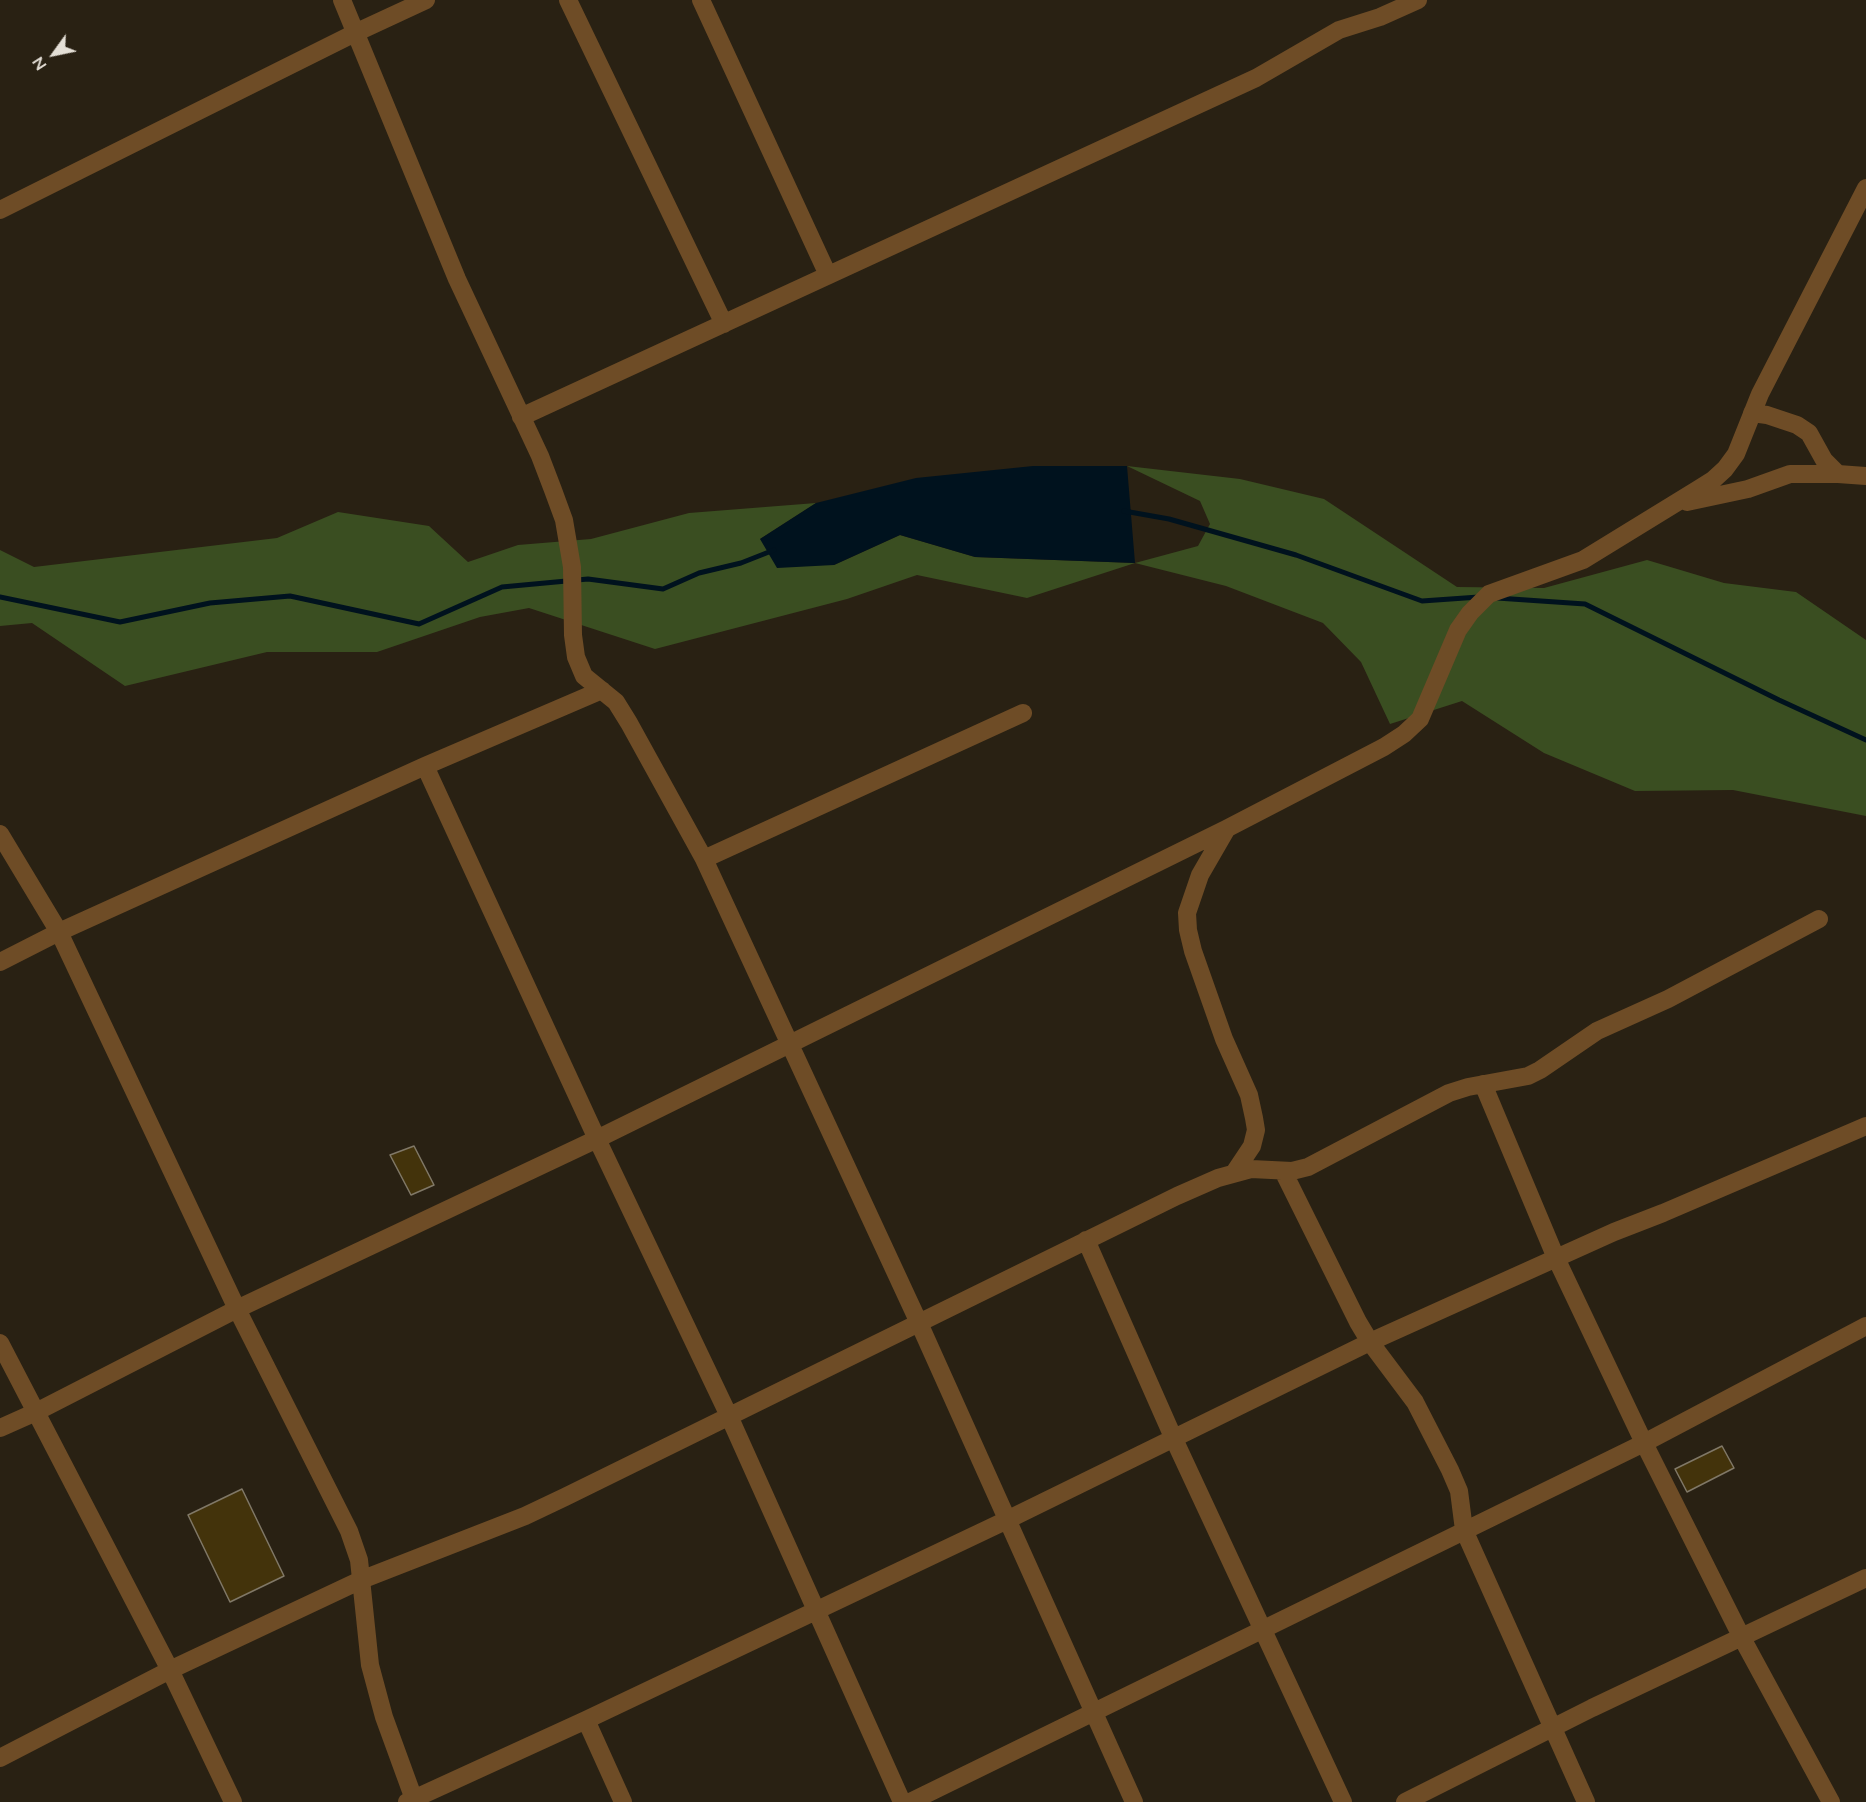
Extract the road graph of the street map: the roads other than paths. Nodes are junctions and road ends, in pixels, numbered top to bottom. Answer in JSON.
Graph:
{"nodes":[{"id":1,"x":342,"y":0,"type":"edge"},
{"id":2,"x":426,"y":0,"type":"edge"},
{"id":3,"x":568,"y":0,"type":"edge"},
{"id":4,"x":701,"y":0,"type":"edge"},
{"id":5,"x":1418,"y":0,"type":"edge"},
{"id":6,"x":355,"y":33,"type":"junction"},
{"id":7,"x":1866,"y":188,"type":"edge"},
{"id":8,"x":0,"y":210,"type":"edge"},
{"id":9,"x":828,"y":275,"type":"junction"},
{"id":10,"x":723,"y":324,"type":"junction"},
{"id":11,"x":1752,"y":413,"type":"junction"},
{"id":12,"x":521,"y":417,"type":"junction"},
{"id":13,"x":1838,"y":474,"type":"junction"},
{"id":14,"x":1866,"y":476,"type":"edge"},
{"id":15,"x":1675,"y":504,"type":"junction"},
{"id":16,"x":602,"y":690,"type":"junction"},
{"id":17,"x":1023,"y":713,"type":"dead end"},
{"id":18,"x":425,"y":766,"type":"junction"},
{"id":19,"x":1226,"y":829,"type":"junction"},
{"id":20,"x":0,"y":834,"type":"edge"},
{"id":21,"x":704,"y":859,"type":"junction"},
{"id":22,"x":1819,"y":919,"type":"dead end"},
{"id":23,"x":59,"y":932,"type":"junction"},
{"id":24,"x":0,"y":962,"type":"edge"},
{"id":25,"x":791,"y":1044,"type":"junction"},
{"id":26,"x":1483,"y":1084,"type":"junction"},
{"id":27,"x":1866,"y":1126,"type":"edge"},
{"id":28,"x":597,"y":1139,"type":"junction"},
{"id":29,"x":1283,"y":1171,"type":"junction"},
{"id":30,"x":1234,"y":1173,"type":"junction"},
{"id":31,"x":1086,"y":1240,"type":"junction"},
{"id":32,"x":1556,"y":1258,"type":"junction"},
{"id":33,"x":237,"y":1309,"type":"junction"},
{"id":34,"x":919,"y":1323,"type":"junction"},
{"id":35,"x":1866,"y":1326,"type":"edge"},
{"id":36,"x":1370,"y":1342,"type":"junction"},
{"id":37,"x":0,"y":1343,"type":"edge"},
{"id":38,"x":36,"y":1412,"type":"junction"},
{"id":39,"x":729,"y":1416,"type":"junction"},
{"id":40,"x":0,"y":1428,"type":"edge"},
{"id":41,"x":1173,"y":1437,"type":"junction"},
{"id":42,"x":1644,"y":1443,"type":"junction"},
{"id":43,"x":1006,"y":1520,"type":"junction"},
{"id":44,"x":1464,"y":1530,"type":"junction"},
{"id":45,"x":1866,"y":1578,"type":"edge"},
{"id":46,"x":361,"y":1580,"type":"junction"},
{"id":47,"x":816,"y":1610,"type":"junction"},
{"id":48,"x":1261,"y":1629,"type":"junction"},
{"id":49,"x":1742,"y":1638,"type":"junction"},
{"id":50,"x":170,"y":1670,"type":"junction"},
{"id":51,"x":1094,"y":1713,"type":"junction"},
{"id":52,"x":586,"y":1720,"type":"junction"},
{"id":53,"x":1552,"y":1729,"type":"junction"},
{"id":54,"x":0,"y":1758,"type":"edge"},
{"id":55,"x":412,"y":1801,"type":"edge"},
{"id":56,"x":233,"y":1802,"type":"edge"},
{"id":57,"x":623,"y":1802,"type":"edge"},
{"id":58,"x":902,"y":1802,"type":"edge"},
{"id":59,"x":910,"y":1802,"type":"edge"},
{"id":60,"x":1134,"y":1802,"type":"edge"},
{"id":61,"x":1344,"y":1802,"type":"edge"},
{"id":62,"x":1405,"y":1802,"type":"edge"},
{"id":63,"x":1586,"y":1802,"type":"edge"},
{"id":64,"x":1831,"y":1802,"type":"edge"}],
"edges":[{"from":1,"to":6,"type":"street"},
{"from":2,"to":6,"type":"street"},
{"from":3,"to":10,"type":"street"},
{"from":4,"to":9,"type":"street"},
{"from":5,"to":9,"type":"street"},
{"from":6,"to":8,"type":"street"},
{"from":6,"to":12,"type":"street"},
{"from":7,"to":11,"type":"street"},
{"from":9,"to":10,"type":"street"},
{"from":10,"to":12,"type":"street"},
{"from":11,"to":13,"type":"street"},
{"from":11,"to":15,"type":"street"},
{"from":12,"to":16,"type":"street"},
{"from":13,"to":14,"type":"street"},
{"from":13,"to":15,"type":"street"},
{"from":15,"to":19,"type":"street"},
{"from":16,"to":18,"type":"street"},
{"from":16,"to":21,"type":"street"},
{"from":17,"to":21,"type":"street"},
{"from":18,"to":23,"type":"street"},
{"from":18,"to":28,"type":"street"},
{"from":19,"to":25,"type":"street"},
{"from":19,"to":30,"type":"street"},
{"from":20,"to":23,"type":"street"},
{"from":21,"to":25,"type":"street"},
{"from":22,"to":26,"type":"street"},
{"from":23,"to":24,"type":"street"},
{"from":23,"to":33,"type":"street"},
{"from":25,"to":28,"type":"street"},
{"from":25,"to":34,"type":"street"},
{"from":26,"to":29,"type":"street"},
{"from":26,"to":32,"type":"street"},
{"from":27,"to":32,"type":"street"},
{"from":28,"to":33,"type":"street"},
{"from":28,"to":39,"type":"street"},
{"from":29,"to":30,"type":"street"},
{"from":29,"to":36,"type":"street"},
{"from":30,"to":31,"type":"street"},
{"from":31,"to":34,"type":"street"},
{"from":31,"to":41,"type":"street"},
{"from":32,"to":36,"type":"street"},
{"from":32,"to":42,"type":"street"},
{"from":33,"to":38,"type":"street"},
{"from":33,"to":46,"type":"street"},
{"from":34,"to":39,"type":"street"},
{"from":34,"to":43,"type":"street"},
{"from":35,"to":42,"type":"street"},
{"from":36,"to":41,"type":"street"},
{"from":36,"to":44,"type":"street"},
{"from":37,"to":38,"type":"street"},
{"from":38,"to":40,"type":"street"},
{"from":38,"to":50,"type":"street"},
{"from":39,"to":46,"type":"street"},
{"from":39,"to":47,"type":"street"},
{"from":41,"to":43,"type":"street"},
{"from":41,"to":48,"type":"street"},
{"from":42,"to":44,"type":"street"},
{"from":42,"to":49,"type":"street"},
{"from":43,"to":47,"type":"street"},
{"from":43,"to":51,"type":"street"},
{"from":44,"to":48,"type":"street"},
{"from":44,"to":53,"type":"street"},
{"from":45,"to":49,"type":"street"},
{"from":46,"to":50,"type":"street"},
{"from":46,"to":55,"type":"street"},
{"from":47,"to":52,"type":"street"},
{"from":47,"to":58,"type":"street"},
{"from":48,"to":51,"type":"street"},
{"from":48,"to":61,"type":"street"},
{"from":49,"to":53,"type":"street"},
{"from":49,"to":64,"type":"street"},
{"from":50,"to":54,"type":"street"},
{"from":50,"to":56,"type":"street"},
{"from":51,"to":59,"type":"street"},
{"from":51,"to":60,"type":"street"},
{"from":52,"to":55,"type":"street"},
{"from":52,"to":57,"type":"street"},
{"from":53,"to":62,"type":"street"},
{"from":53,"to":63,"type":"street"}]}
